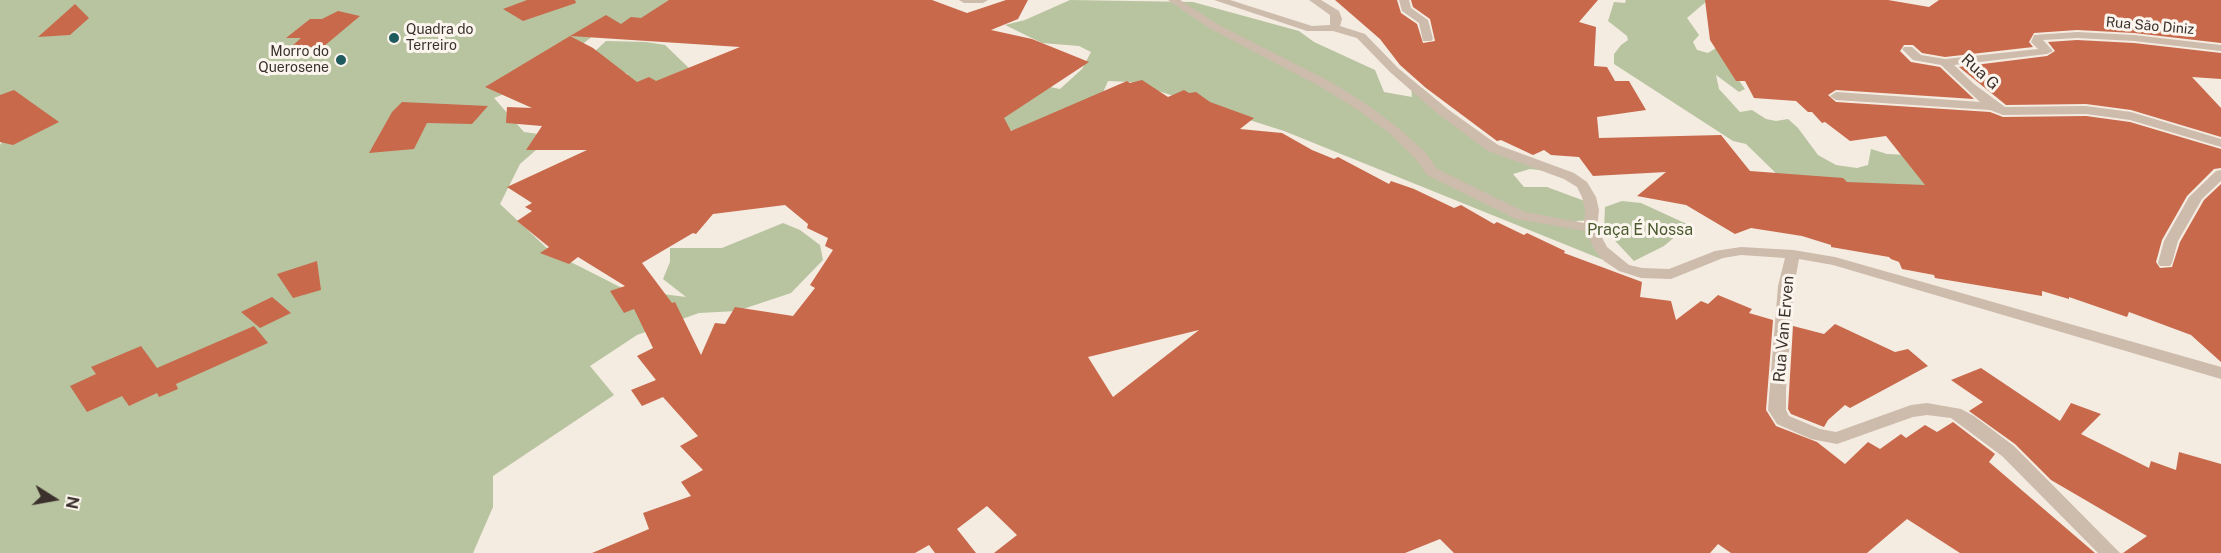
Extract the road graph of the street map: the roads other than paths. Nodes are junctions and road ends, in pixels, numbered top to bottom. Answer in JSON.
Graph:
{"nodes":[{"id":1,"x":964,"y":0,"type":"edge"},
{"id":2,"x":983,"y":0,"type":"edge"},
{"id":3,"x":1173,"y":0,"type":"edge"},
{"id":4,"x":1219,"y":0,"type":"edge"},
{"id":5,"x":1314,"y":0,"type":"edge"},
{"id":6,"x":1404,"y":0,"type":"edge"},
{"id":7,"x":1334,"y":28,"type":"junction"},
{"id":8,"x":2077,"y":35,"type":"joint"},
{"id":9,"x":1427,"y":39,"type":"dead end"},
{"id":10,"x":2221,"y":48,"type":"edge"},
{"id":11,"x":1908,"y":49,"type":"dead end"},
{"id":12,"x":1945,"y":62,"type":"junction"},
{"id":13,"x":1836,"y":96,"type":"dead end"},
{"id":14,"x":1993,"y":106,"type":"junction"},
{"id":15,"x":2221,"y":143,"type":"edge"},
{"id":16,"x":2221,"y":174,"type":"edge"},
{"id":17,"x":1590,"y":228,"type":"junction"},
{"id":18,"x":1793,"y":254,"type":"junction"},
{"id":19,"x":2165,"y":263,"type":"dead end"},
{"id":20,"x":2221,"y":373,"type":"edge"},
{"id":21,"x":2110,"y":553,"type":"edge"}],
"edges":[{"from":1,"to":2,"type":"street"},
{"from":3,"to":17,"type":"street"},
{"from":4,"to":7,"type":"street"},
{"from":5,"to":7,"type":"street"},
{"from":6,"to":9,"type":"street"},
{"from":7,"to":17,"type":"street"},
{"from":8,"to":10,"type":"street","name":"Rua São Diniz"},
{"from":8,"to":12,"type":"street","name":"Rua G"},
{"from":11,"to":12,"type":"street"},
{"from":12,"to":14,"type":"street","name":"Rua G"},
{"from":13,"to":14,"type":"street"},
{"from":14,"to":15,"type":"street","name":"Rua G"},
{"from":16,"to":19,"type":"street"},
{"from":17,"to":18,"type":"street"},
{"from":18,"to":20,"type":"street","name":"Rua Van Erven"},
{"from":18,"to":21,"type":"street","name":"Rua Van Erven"}]}
